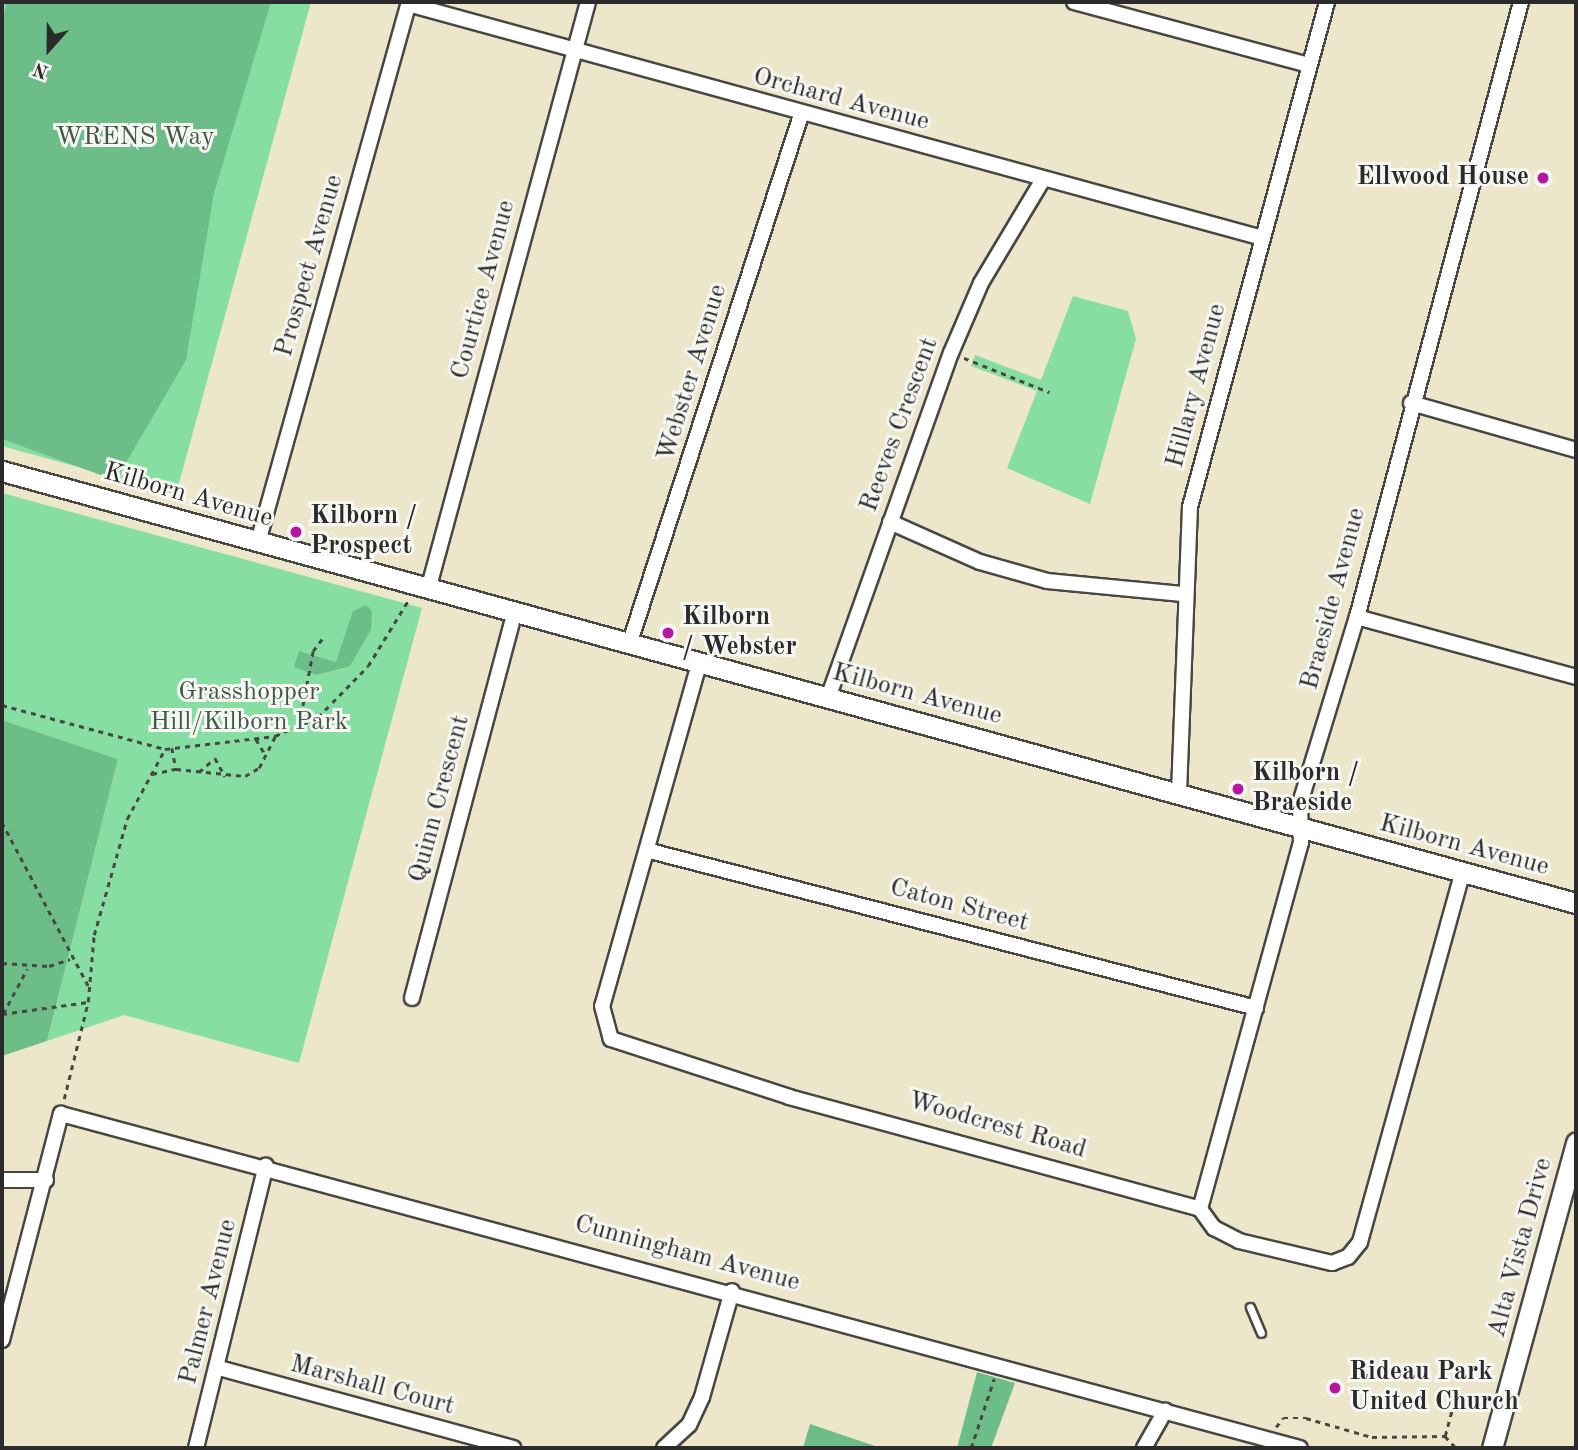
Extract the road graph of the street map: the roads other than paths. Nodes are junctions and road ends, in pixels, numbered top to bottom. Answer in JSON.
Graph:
{"nodes":[{"id":1,"x":588,"y":2,"type":"edge"},
{"id":2,"x":1074,"y":2,"type":"edge"},
{"id":3,"x":1328,"y":2,"type":"edge"},
{"id":4,"x":1521,"y":2,"type":"edge"},
{"id":5,"x":409,"y":3,"type":"edge"},
{"id":6,"x":574,"y":50,"type":"junction"},
{"id":7,"x":1309,"y":65,"type":"junction"},
{"id":8,"x":801,"y":115,"type":"junction"},
{"id":9,"x":1042,"y":181,"type":"junction"},
{"id":10,"x":1263,"y":238,"type":"junction"},
{"id":11,"x":1411,"y":403,"type":"junction"},
{"id":12,"x":1576,"y":450,"type":"edge"},
{"id":13,"x":2,"y":471,"type":"edge"},
{"id":14,"x":890,"y":522,"type":"junction"},
{"id":15,"x":258,"y":542,"type":"junction"},
{"id":16,"x":421,"y":588,"type":"junction"},
{"id":17,"x":1182,"y":594,"type":"junction"},
{"id":18,"x":515,"y":612,"type":"junction"},
{"id":19,"x":1357,"y":617,"type":"junction"},
{"id":20,"x":629,"y":645,"type":"junction"},
{"id":21,"x":699,"y":664,"type":"junction"},
{"id":22,"x":1576,"y":677,"type":"edge"},
{"id":23,"x":828,"y":698,"type":"junction"},
{"id":24,"x":1179,"y":793,"type":"junction"},
{"id":25,"x":1301,"y":830,"type":"junction"},
{"id":26,"x":650,"y":851,"type":"junction"},
{"id":27,"x":1462,"y":874,"type":"junction"},
{"id":28,"x":1576,"y":903,"type":"edge"},
{"id":29,"x":412,"y":998,"type":"dead end"},
{"id":30,"x":1256,"y":1008,"type":"junction"},
{"id":31,"x":1576,"y":1142,"type":"edge"},
{"id":32,"x":266,"y":1166,"type":"junction"},
{"id":33,"x":2,"y":1180,"type":"edge"},
{"id":34,"x":47,"y":1180,"type":"junction"},
{"id":35,"x":1200,"y":1209,"type":"junction"},
{"id":36,"x":732,"y":1291,"type":"junction"},
{"id":37,"x":1250,"y":1307,"type":"dead end"},
{"id":38,"x":1261,"y":1333,"type":"dead end"},
{"id":39,"x":2,"y":1340,"type":"edge"},
{"id":40,"x":219,"y":1368,"type":"junction"},
{"id":41,"x":1165,"y":1411,"type":"junction"},
{"id":42,"x":196,"y":1448,"type":"edge"},
{"id":43,"x":513,"y":1448,"type":"edge"},
{"id":44,"x":664,"y":1448,"type":"edge"},
{"id":45,"x":1144,"y":1448,"type":"edge"},
{"id":46,"x":1300,"y":1448,"type":"edge"},
{"id":47,"x":1492,"y":1448,"type":"edge"}],
"edges":[{"from":1,"to":6,"type":"street","name":"Courtice Avenue"},
{"from":2,"to":7,"type":"street"},
{"from":3,"to":7,"type":"street","name":"Hillary Avenue"},
{"from":4,"to":11,"type":"street","name":"Braeside Avenue"},
{"from":5,"to":6,"type":"street","name":"Orchard Avenue"},
{"from":5,"to":15,"type":"street","name":"Prospect Avenue"},
{"from":6,"to":8,"type":"street","name":"Orchard Avenue"},
{"from":6,"to":16,"type":"street","name":"Courtice Avenue"},
{"from":7,"to":10,"type":"street","name":"Hillary Avenue"},
{"from":8,"to":9,"type":"street","name":"Orchard Avenue"},
{"from":8,"to":20,"type":"street","name":"Webster Avenue"},
{"from":9,"to":10,"type":"street","name":"Orchard Avenue"},
{"from":9,"to":14,"type":"street","name":"Reeves Crescent"},
{"from":10,"to":17,"type":"street","name":"Hillary Avenue"},
{"from":11,"to":12,"type":"street"},
{"from":11,"to":19,"type":"street","name":"Braeside Avenue"},
{"from":13,"to":15,"type":"street","name":"Kilborn Avenue"},
{"from":14,"to":17,"type":"street"},
{"from":14,"to":23,"type":"street","name":"Reeves Crescent"},
{"from":15,"to":16,"type":"street","name":"Kilborn Avenue"},
{"from":16,"to":18,"type":"street","name":"Kilborn Avenue"},
{"from":17,"to":24,"type":"street","name":"Hillary Avenue"},
{"from":18,"to":20,"type":"street","name":"Kilborn Avenue"},
{"from":18,"to":29,"type":"street","name":"Quinn Crescent"},
{"from":19,"to":22,"type":"street"},
{"from":19,"to":25,"type":"street","name":"Braeside Avenue"},
{"from":20,"to":21,"type":"street","name":"Kilborn Avenue"},
{"from":21,"to":23,"type":"street","name":"Kilborn Avenue"},
{"from":21,"to":26,"type":"street","name":"Woodcrest Road"},
{"from":23,"to":24,"type":"street","name":"Kilborn Avenue"},
{"from":24,"to":25,"type":"street","name":"Kilborn Avenue"},
{"from":25,"to":27,"type":"street","name":"Kilborn Avenue"},
{"from":25,"to":30,"type":"street","name":"Braeside Avenue"},
{"from":26,"to":30,"type":"street","name":"Caton Street"},
{"from":26,"to":35,"type":"street","name":"Woodcrest Road"},
{"from":27,"to":28,"type":"street","name":"Kilborn Avenue"},
{"from":27,"to":35,"type":"street","name":"Woodcrest Road"},
{"from":30,"to":35,"type":"street","name":"Braeside Avenue"},
{"from":31,"to":47,"type":"street","name":"Alta Vista Drive"},
{"from":32,"to":34,"type":"street","name":"Cunningham Avenue"},
{"from":32,"to":36,"type":"street","name":"Cunningham Avenue"},
{"from":32,"to":40,"type":"street","name":"Palmer Avenue"},
{"from":33,"to":34,"type":"street"},
{"from":34,"to":39,"type":"street"},
{"from":36,"to":41,"type":"street","name":"Cunningham Avenue"},
{"from":36,"to":44,"type":"street"},
{"from":37,"to":38,"type":"lane"},
{"from":40,"to":42,"type":"street","name":"Palmer Avenue"},
{"from":40,"to":43,"type":"street","name":"Marshall Court"},
{"from":41,"to":45,"type":"street"},
{"from":41,"to":46,"type":"street","name":"Cunningham Avenue"}]}
